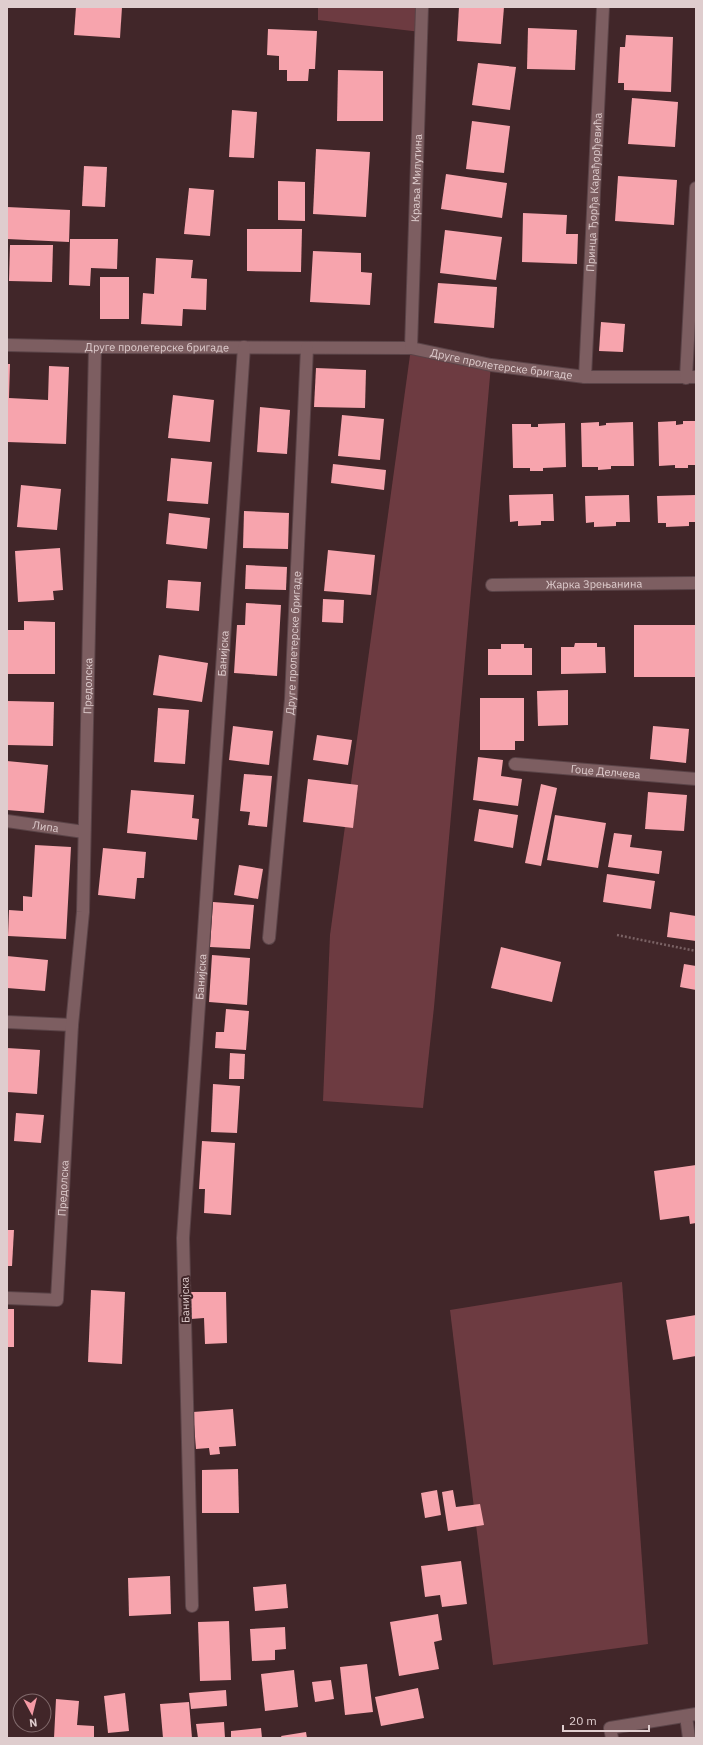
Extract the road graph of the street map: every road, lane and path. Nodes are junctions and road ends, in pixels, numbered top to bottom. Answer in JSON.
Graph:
{"nodes":[{"id":1,"x":422,"y":7,"type":"edge"},
{"id":2,"x":603,"y":7,"type":"edge"},
{"id":3,"x":696,"y":188,"type":"edge"},
{"id":4,"x":7,"y":345,"type":"edge"},
{"id":5,"x":96,"y":347,"type":"junction"},
{"id":6,"x":244,"y":347,"type":"junction"},
{"id":7,"x":306,"y":348,"type":"junction"},
{"id":8,"x":411,"y":348,"type":"junction"},
{"id":9,"x":585,"y":377,"type":"junction"},
{"id":10,"x":691,"y":377,"type":"edge"},
{"id":11,"x":696,"y":583,"type":"edge"},
{"id":12,"x":492,"y":585,"type":"dead end"},
{"id":13,"x":516,"y":764,"type":"dead end"},
{"id":14,"x":696,"y":779,"type":"edge"},
{"id":15,"x":7,"y":821,"type":"edge"},
{"id":16,"x":84,"y":832,"type":"junction"},
{"id":17,"x":617,"y":935,"type":"dead end"},
{"id":18,"x":269,"y":938,"type":"dead end"},
{"id":19,"x":696,"y":951,"type":"edge"},
{"id":20,"x":7,"y":1022,"type":"edge"},
{"id":21,"x":72,"y":1025,"type":"junction"},
{"id":22,"x":7,"y":1298,"type":"edge"},
{"id":23,"x":192,"y":1606,"type":"dead end"},
{"id":24,"x":691,"y":1715,"type":"edge"},
{"id":25,"x":612,"y":1738,"type":"edge"},
{"id":26,"x":689,"y":1738,"type":"edge"}],
"edges":[{"from":1,"to":8,"type":"street","name":"Краља Милутина"},
{"from":2,"to":9,"type":"street","name":"Принца Ђорђа Карађорђевића"},
{"from":3,"to":10,"type":"street"},
{"from":4,"to":5,"type":"street","name":"Друге пролетерске бригаде"},
{"from":5,"to":6,"type":"street","name":"Друге пролетерске бригаде"},
{"from":5,"to":16,"type":"street","name":"Предолска"},
{"from":6,"to":7,"type":"street","name":"Друге пролетерске бригаде"},
{"from":6,"to":23,"type":"street","name":"Банијска"},
{"from":7,"to":8,"type":"street","name":"Друге пролетерске бригаде"},
{"from":7,"to":18,"type":"street","name":"Друге пролетерске бригаде"},
{"from":8,"to":9,"type":"street","name":"Друге пролетерске бригаде"},
{"from":9,"to":10,"type":"street","name":"Друге пролетерске бригаде"},
{"from":11,"to":12,"type":"street","name":"Жарка Зрењанина"},
{"from":13,"to":14,"type":"street","name":"Гоце Делчева"},
{"from":15,"to":16,"type":"street","name":"Липа"},
{"from":16,"to":21,"type":"street","name":"Предолска"},
{"from":17,"to":19,"type":"path"},
{"from":20,"to":21,"type":"street"},
{"from":21,"to":22,"type":"street","name":"Предолска"},
{"from":24,"to":25,"type":"street"},
{"from":24,"to":26,"type":"street"}]}
